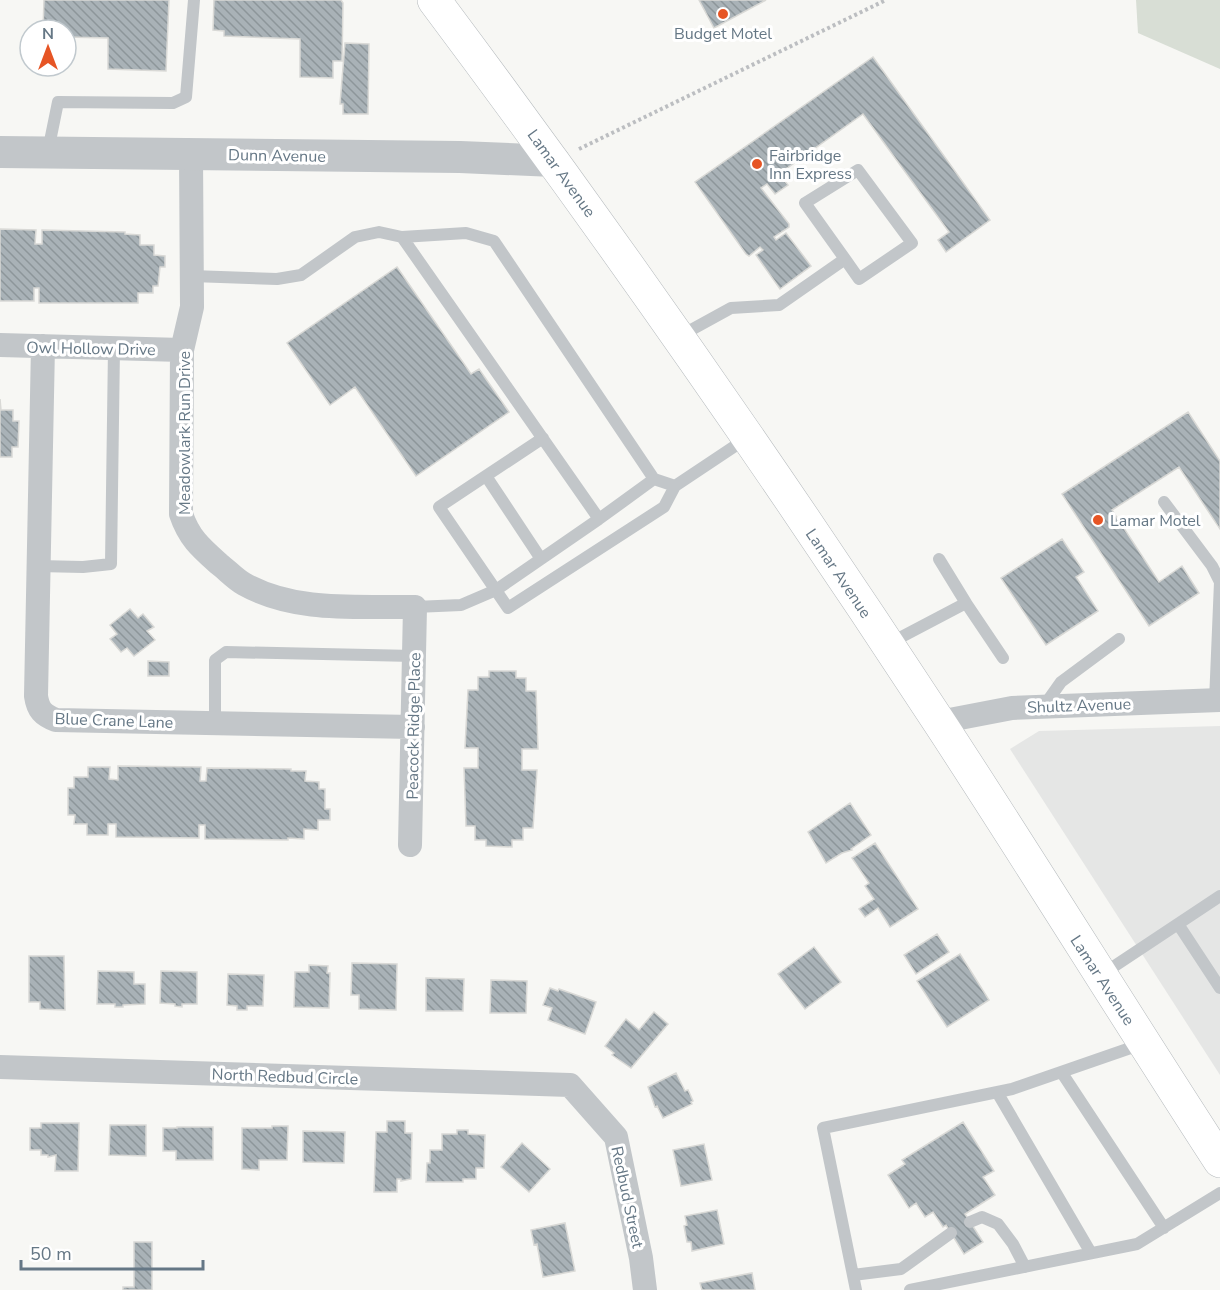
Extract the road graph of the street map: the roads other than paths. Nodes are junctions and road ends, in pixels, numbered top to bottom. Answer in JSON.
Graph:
{"nodes":[{"id":1,"x":194,"y":0,"type":"edge"},
{"id":2,"x":434,"y":0,"type":"edge"},
{"id":3,"x":0,"y":152,"type":"edge"},
{"id":4,"x":48,"y":153,"type":"junction"},
{"id":5,"x":191,"y":154,"type":"junction"},
{"id":6,"x":554,"y":161,"type":"junction"},
{"id":7,"x":402,"y":237,"type":"junction"},
{"id":8,"x":845,"y":259,"type":"junction"},
{"id":9,"x":192,"y":276,"type":"junction"},
{"id":10,"x":679,"y":337,"type":"junction"},
{"id":11,"x":0,"y":345,"type":"edge"},
{"id":12,"x":43,"y":346,"type":"junction"},
{"id":13,"x":114,"y":348,"type":"junction"},
{"id":14,"x":182,"y":350,"type":"junction"},
{"id":15,"x":748,"y":437,"type":"junction"},
{"id":16,"x":543,"y":438,"type":"junction"},
{"id":17,"x":486,"y":476,"type":"junction"},
{"id":18,"x":654,"y":480,"type":"junction"},
{"id":19,"x":675,"y":486,"type":"junction"},
{"id":20,"x":1164,"y":502,"type":"dead end"},
{"id":21,"x":599,"y":519,"type":"junction"},
{"id":22,"x":939,"y":559,"type":"dead end"},
{"id":23,"x":541,"y":560,"type":"junction"},
{"id":24,"x":38,"y":566,"type":"junction"},
{"id":25,"x":496,"y":590,"type":"junction"},
{"id":26,"x":966,"y":603,"type":"junction"},
{"id":27,"x":415,"y":607,"type":"junction"},
{"id":28,"x":1119,"y":639,"type":"dead end"},
{"id":29,"x":887,"y":645,"type":"junction"},
{"id":30,"x":414,"y":656,"type":"junction"},
{"id":31,"x":1003,"y":658,"type":"dead end"},
{"id":32,"x":1217,"y":700,"type":"edge"},
{"id":33,"x":1043,"y":707,"type":"junction"},
{"id":34,"x":939,"y":722,"type":"junction"},
{"id":35,"x":215,"y":723,"type":"junction"},
{"id":36,"x":413,"y":727,"type":"junction"},
{"id":37,"x":410,"y":844,"type":"dead end"},
{"id":38,"x":1220,"y":896,"type":"edge"},
{"id":39,"x":1178,"y":924,"type":"junction"},
{"id":40,"x":1100,"y":976,"type":"junction"},
{"id":41,"x":1220,"y":988,"type":"edge"},
{"id":42,"x":1143,"y":1043,"type":"junction"},
{"id":43,"x":0,"y":1067,"type":"edge"},
{"id":44,"x":1062,"y":1073,"type":"junction"},
{"id":45,"x":570,"y":1085,"type":"joint"},
{"id":46,"x":998,"y":1092,"type":"junction"},
{"id":47,"x":1220,"y":1161,"type":"edge"},
{"id":48,"x":1220,"y":1193,"type":"edge"},
{"id":49,"x":970,"y":1222,"type":"dead end"},
{"id":50,"x":1164,"y":1228,"type":"junction"},
{"id":51,"x":951,"y":1233,"type":"dead end"},
{"id":52,"x":1091,"y":1253,"type":"junction"},
{"id":53,"x":1025,"y":1267,"type":"junction"},
{"id":54,"x":853,"y":1275,"type":"junction"},
{"id":55,"x":645,"y":1290,"type":"edge"},
{"id":56,"x":856,"y":1290,"type":"edge"},
{"id":57,"x":910,"y":1290,"type":"edge"}],
"edges":[{"from":1,"to":4,"type":"lane"},
{"from":2,"to":6,"type":"main road","name":"Lamar Avenue"},
{"from":3,"to":4,"type":"street","name":"Dunn Avenue"},
{"from":4,"to":5,"type":"street","name":"Dunn Avenue"},
{"from":5,"to":6,"type":"street","name":"Dunn Avenue"},
{"from":5,"to":9,"type":"street","name":"Meadowlark Run Drive"},
{"from":6,"to":10,"type":"main road","name":"Lamar Avenue"},
{"from":7,"to":9,"type":"lane"},
{"from":7,"to":16,"type":"lane"},
{"from":7,"to":18,"type":"lane"},
{"from":8,"to":8,"type":"lane"},
{"from":8,"to":10,"type":"lane"},
{"from":9,"to":14,"type":"street","name":"Meadowlark Run Drive"},
{"from":10,"to":15,"type":"main road","name":"Lamar Avenue"},
{"from":11,"to":12,"type":"street","name":"Owl Hollow Drive"},
{"from":12,"to":13,"type":"street","name":"Owl Hollow Drive"},
{"from":12,"to":24,"type":"street","name":"Blue Crane Lane"},
{"from":13,"to":14,"type":"street","name":"Owl Hollow Drive"},
{"from":13,"to":24,"type":"lane"},
{"from":14,"to":27,"type":"street","name":"Meadowlark Run Drive"},
{"from":15,"to":19,"type":"lane"},
{"from":15,"to":29,"type":"main road","name":"Lamar Avenue"},
{"from":16,"to":17,"type":"lane"},
{"from":16,"to":21,"type":"lane"},
{"from":17,"to":23,"type":"lane"},
{"from":17,"to":25,"type":"lane"},
{"from":18,"to":19,"type":"lane"},
{"from":18,"to":21,"type":"lane"},
{"from":19,"to":25,"type":"lane"},
{"from":20,"to":32,"type":"lane"},
{"from":21,"to":23,"type":"lane"},
{"from":22,"to":26,"type":"lane"},
{"from":23,"to":25,"type":"lane"},
{"from":24,"to":35,"type":"street","name":"Blue Crane Lane"},
{"from":25,"to":27,"type":"lane"},
{"from":26,"to":29,"type":"lane"},
{"from":26,"to":31,"type":"lane"},
{"from":27,"to":30,"type":"street","name":"Peacock Ridge Place"},
{"from":28,"to":33,"type":"lane"},
{"from":29,"to":34,"type":"main road","name":"Lamar Avenue"},
{"from":30,"to":35,"type":"lane"},
{"from":30,"to":36,"type":"street","name":"Peacock Ridge Place"},
{"from":32,"to":33,"type":"street","name":"Shultz Avenue"},
{"from":33,"to":34,"type":"street","name":"Shultz Avenue"},
{"from":34,"to":40,"type":"main road","name":"Lamar Avenue"},
{"from":35,"to":36,"type":"street","name":"Blue Crane Lane"},
{"from":36,"to":37,"type":"street","name":"Peacock Ridge Place"},
{"from":38,"to":39,"type":"lane"},
{"from":39,"to":40,"type":"lane"},
{"from":39,"to":41,"type":"lane"},
{"from":40,"to":42,"type":"main road","name":"Lamar Avenue"},
{"from":42,"to":44,"type":"lane"},
{"from":42,"to":47,"type":"main road","name":"Lamar Avenue"},
{"from":43,"to":45,"type":"street","name":"North Redbud Circle"},
{"from":44,"to":46,"type":"lane"},
{"from":44,"to":50,"type":"lane"},
{"from":45,"to":55,"type":"street","name":"Redbud Street"},
{"from":46,"to":52,"type":"lane"},
{"from":46,"to":54,"type":"lane"},
{"from":48,"to":50,"type":"lane"},
{"from":49,"to":53,"type":"lane"},
{"from":50,"to":52,"type":"lane"},
{"from":51,"to":54,"type":"lane"},
{"from":52,"to":53,"type":"lane"},
{"from":53,"to":57,"type":"lane"},
{"from":54,"to":56,"type":"lane"}]}
